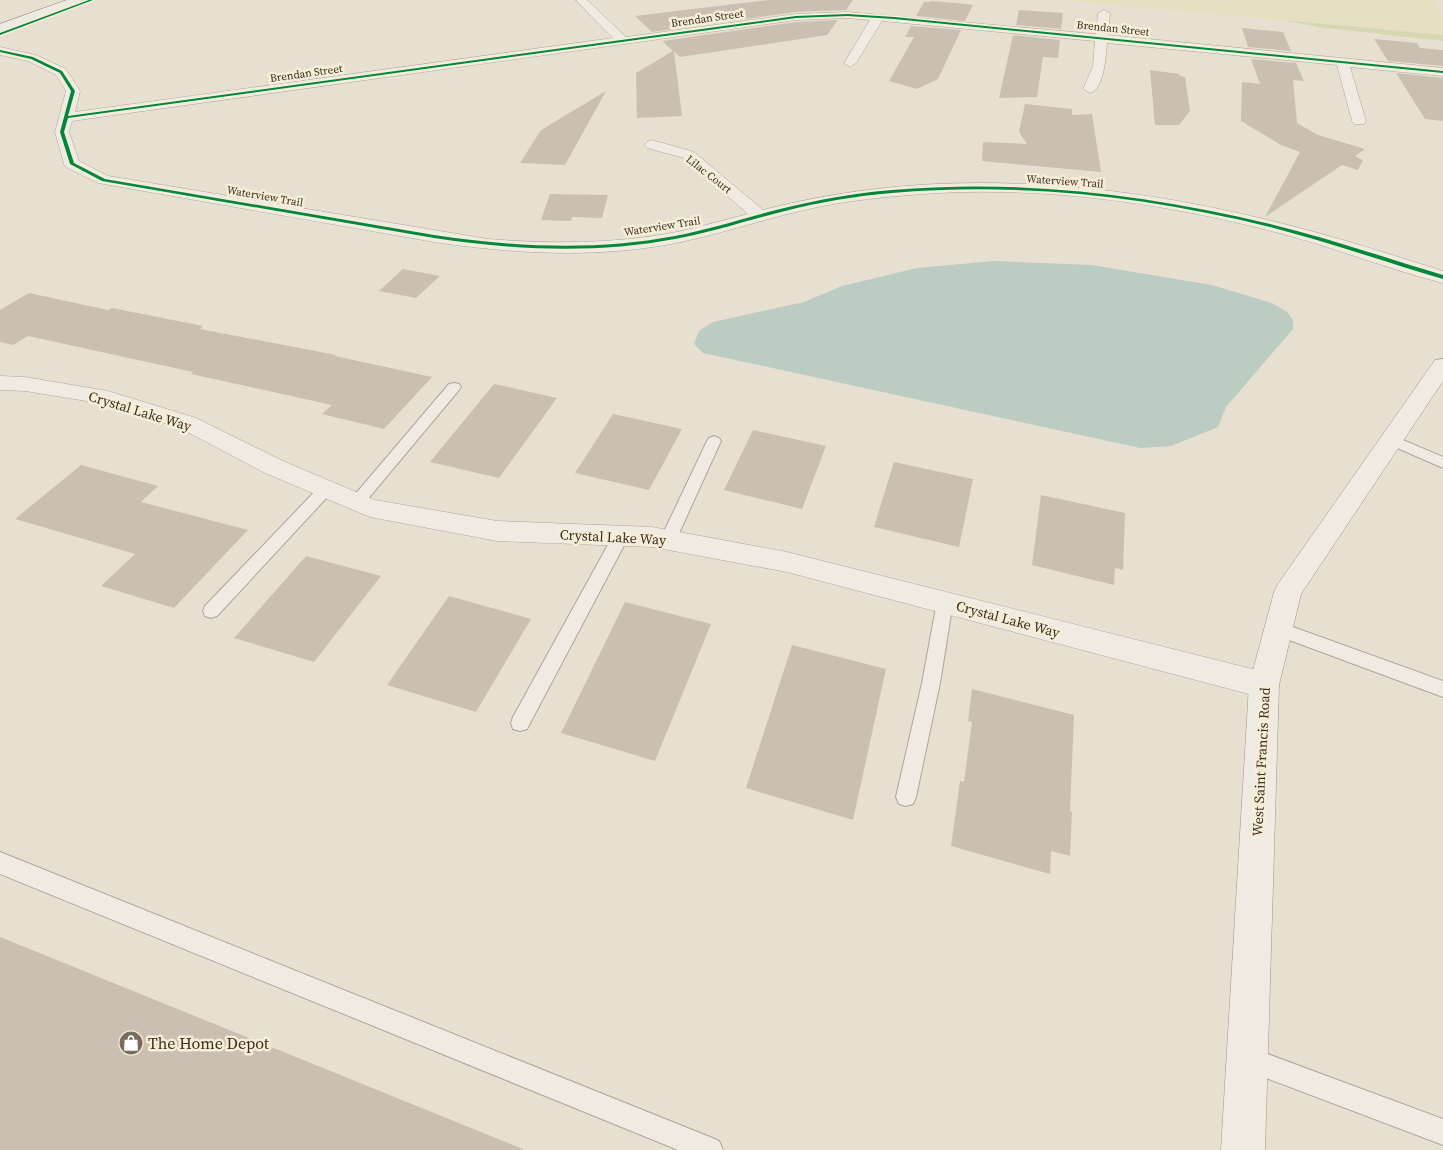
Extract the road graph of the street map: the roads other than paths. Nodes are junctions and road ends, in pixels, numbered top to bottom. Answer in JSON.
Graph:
{"nodes":[{"id":1,"x":77,"y":0,"type":"edge"},
{"id":2,"x":581,"y":0,"type":"edge"},
{"id":3,"x":1104,"y":13,"type":"dead end"},
{"id":4,"x":878,"y":17,"type":"junction"},
{"id":5,"x":0,"y":28,"type":"edge"},
{"id":6,"x":1102,"y":38,"type":"junction"},
{"id":7,"x":623,"y":41,"type":"junction"},
{"id":8,"x":0,"y":51,"type":"edge"},
{"id":9,"x":1342,"y":62,"type":"junction"},
{"id":10,"x":850,"y":63,"type":"dead end"},
{"id":11,"x":1443,"y":72,"type":"edge"},
{"id":12,"x":1090,"y":88,"type":"dead end"},
{"id":13,"x":67,"y":117,"type":"junction"},
{"id":14,"x":1360,"y":121,"type":"dead end"},
{"id":15,"x":652,"y":145,"type":"dead end"},
{"id":16,"x":759,"y":215,"type":"junction"},
{"id":17,"x":1443,"y":277,"type":"edge"},
{"id":18,"x":1443,"y":365,"type":"edge"},
{"id":19,"x":0,"y":384,"type":"edge"},
{"id":20,"x":454,"y":387,"type":"dead end"},
{"id":21,"x":1391,"y":440,"type":"junction"},
{"id":22,"x":714,"y":441,"type":"dead end"},
{"id":23,"x":1443,"y":463,"type":"edge"},
{"id":24,"x":326,"y":490,"type":"junction"},
{"id":25,"x":357,"y":502,"type":"junction"},
{"id":26,"x":621,"y":536,"type":"junction"},
{"id":27,"x":668,"y":540,"type":"junction"},
{"id":28,"x":945,"y":602,"type":"junction"},
{"id":29,"x":212,"y":611,"type":"dead end"},
{"id":30,"x":1279,"y":629,"type":"junction"},
{"id":31,"x":1264,"y":685,"type":"junction"},
{"id":32,"x":1443,"y":689,"type":"edge"},
{"id":33,"x":520,"y":723,"type":"dead end"},
{"id":34,"x":906,"y":797,"type":"dead end"},
{"id":35,"x":0,"y":863,"type":"edge"},
{"id":36,"x":1246,"y":1058,"type":"junction"},
{"id":37,"x":1443,"y":1132,"type":"edge"},
{"id":38,"x":710,"y":1150,"type":"edge"},
{"id":39,"x":1243,"y":1150,"type":"edge"}],
"edges":[{"from":1,"to":5,"type":"street"},
{"from":2,"to":7,"type":"street"},
{"from":3,"to":6,"type":"street"},
{"from":4,"to":6,"type":"street","name":"Brendan Street"},
{"from":4,"to":7,"type":"street","name":"Brendan Street"},
{"from":4,"to":10,"type":"street"},
{"from":6,"to":9,"type":"street","name":"Brendan Street"},
{"from":6,"to":12,"type":"street"},
{"from":7,"to":13,"type":"street","name":"Brendan Street"},
{"from":8,"to":13,"type":"street","name":"Waterview Trail"},
{"from":9,"to":11,"type":"street","name":"Brendan Street"},
{"from":9,"to":14,"type":"street"},
{"from":13,"to":16,"type":"street","name":"Waterview Trail"},
{"from":15,"to":16,"type":"street","name":"Lilac Court"},
{"from":16,"to":17,"type":"street","name":"Waterview Trail"},
{"from":18,"to":21,"type":"street","name":"West Saint Francis Road"},
{"from":19,"to":24,"type":"street","name":"Crystal Lake Way"},
{"from":20,"to":25,"type":"lane"},
{"from":21,"to":23,"type":"lane"},
{"from":21,"to":30,"type":"street","name":"West Saint Francis Road"},
{"from":22,"to":27,"type":"lane"},
{"from":24,"to":25,"type":"street","name":"Crystal Lake Way"},
{"from":24,"to":29,"type":"lane"},
{"from":25,"to":26,"type":"street","name":"Crystal Lake Way"},
{"from":26,"to":27,"type":"street","name":"Crystal Lake Way"},
{"from":26,"to":33,"type":"lane"},
{"from":27,"to":28,"type":"street","name":"Crystal Lake Way"},
{"from":28,"to":31,"type":"street","name":"Crystal Lake Way"},
{"from":28,"to":34,"type":"lane"},
{"from":30,"to":31,"type":"street","name":"West Saint Francis Road"},
{"from":30,"to":32,"type":"lane"},
{"from":31,"to":36,"type":"street","name":"West Saint Francis Road"},
{"from":35,"to":38,"type":"lane"},
{"from":36,"to":37,"type":"lane"},
{"from":36,"to":39,"type":"street","name":"West Saint Francis Road"}]}
